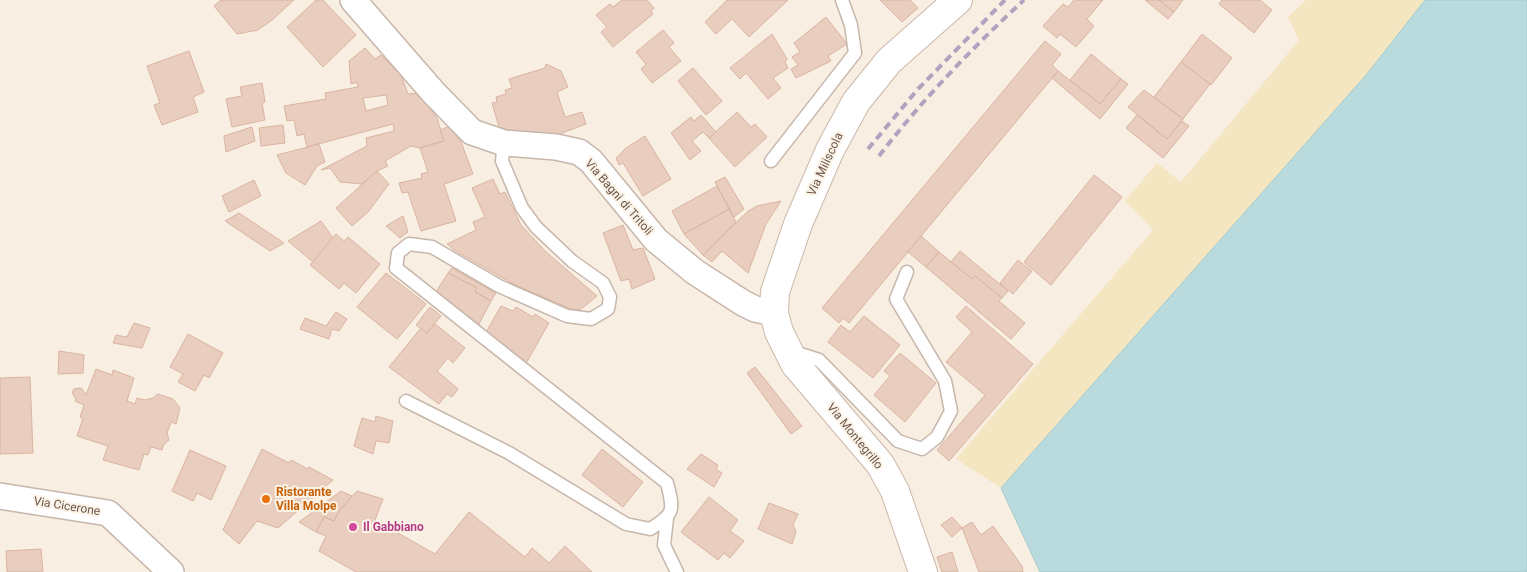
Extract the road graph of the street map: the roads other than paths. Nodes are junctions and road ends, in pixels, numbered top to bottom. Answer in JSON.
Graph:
{"nodes":[{"id":1,"x":354,"y":0,"type":"edge"},
{"id":2,"x":842,"y":0,"type":"edge"},
{"id":3,"x":958,"y":0,"type":"edge"},
{"id":4,"x":504,"y":142,"type":"junction"},
{"id":5,"x":771,"y":162,"type":"dead end"},
{"id":6,"x":907,"y":272,"type":"dead end"},
{"id":7,"x":774,"y":313,"type":"junction"},
{"id":8,"x":791,"y":357,"type":"junction"},
{"id":9,"x":406,"y":400,"type":"dead end"},
{"id":10,"x":0,"y":496,"type":"edge"},
{"id":11,"x":667,"y":518,"type":"junction"},
{"id":12,"x":171,"y":572,"type":"edge"},
{"id":13,"x":678,"y":572,"type":"edge"},
{"id":14,"x":923,"y":572,"type":"edge"}],
"edges":[{"from":1,"to":4,"type":"street","name":"Via Bagni di Tritoli"},
{"from":2,"to":5,"type":"lane"},
{"from":3,"to":7,"type":"main road","name":"Via Miliscola"},
{"from":4,"to":7,"type":"street","name":"Via Bagni di Tritoli"},
{"from":4,"to":11,"type":"lane"},
{"from":6,"to":8,"type":"lane"},
{"from":7,"to":8,"type":"main road","name":"Via Miliscola"},
{"from":8,"to":14,"type":"main road","name":"Via Montegrillo"},
{"from":9,"to":11,"type":"lane"},
{"from":10,"to":12,"type":"street","name":"Via Cicerone"},
{"from":11,"to":13,"type":"lane"}]}
